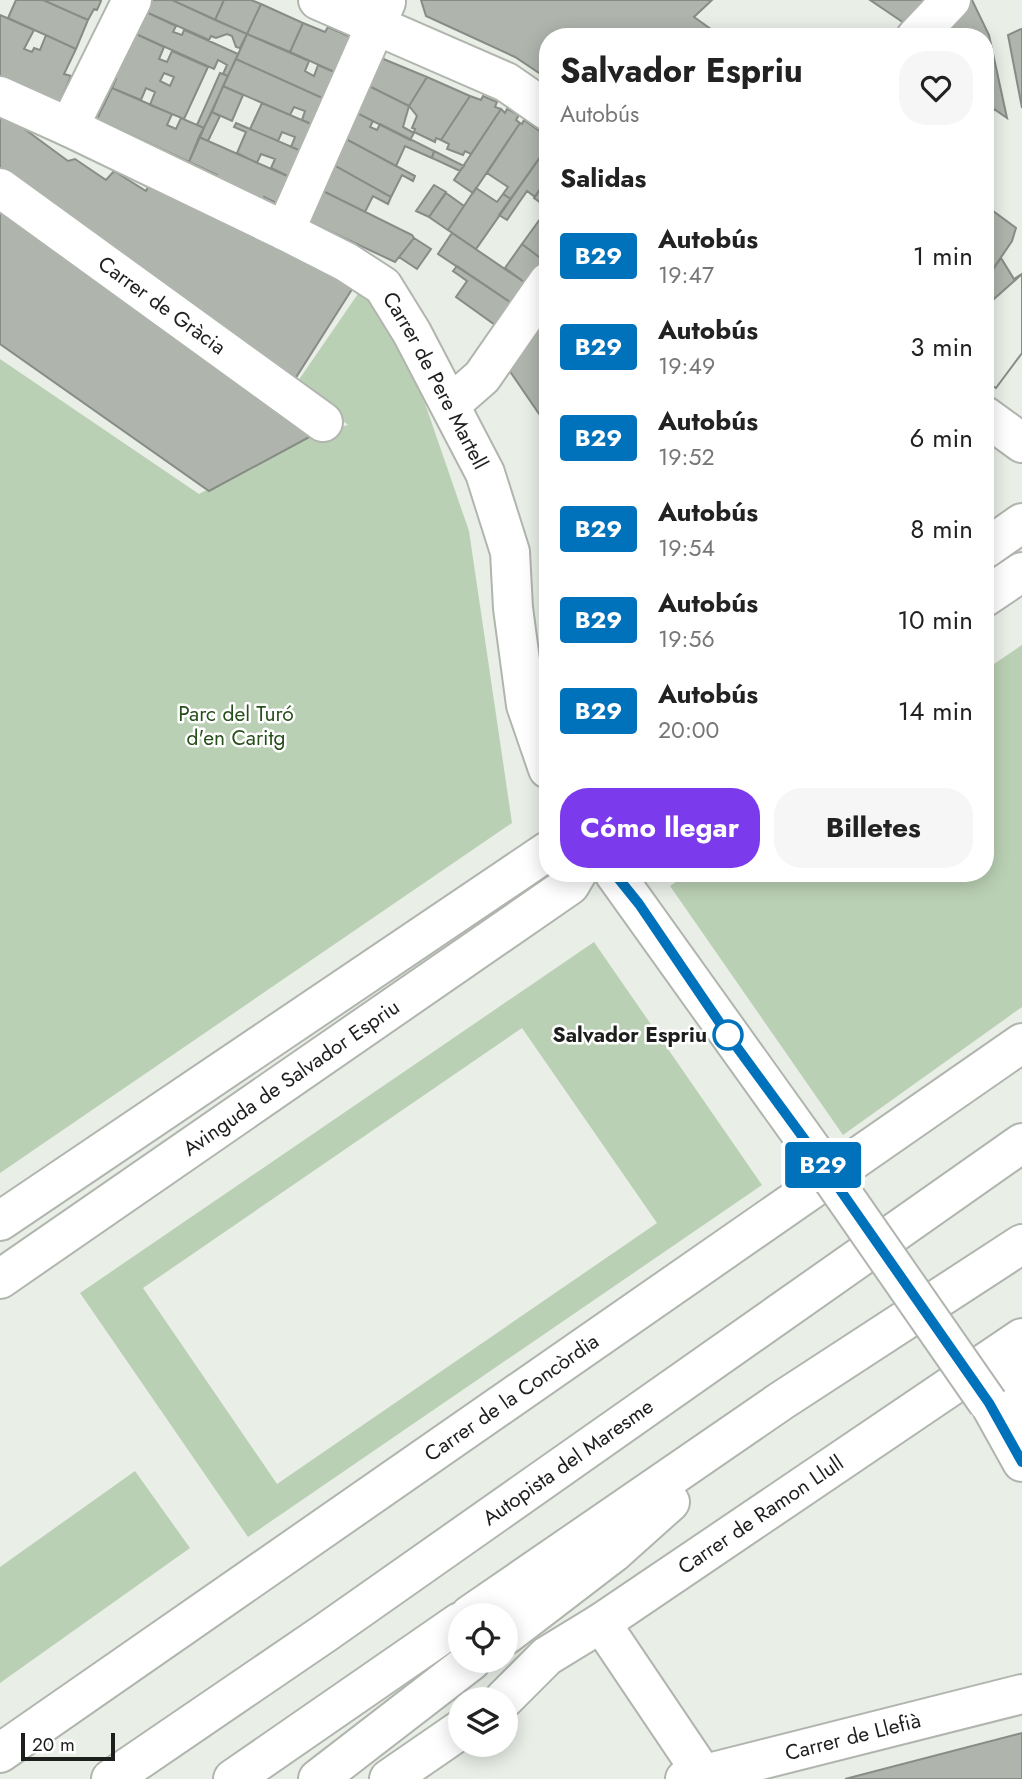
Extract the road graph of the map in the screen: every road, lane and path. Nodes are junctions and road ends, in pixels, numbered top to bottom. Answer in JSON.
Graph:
{"nodes":[{"id":1,"x":132,"y":0,"type":"edge"},
{"id":2,"x":318,"y":0,"type":"edge"},
{"id":3,"x":951,"y":0,"type":"edge"},
{"id":4,"x":382,"y":12,"type":"edge"},
{"id":5,"x":925,"y":28,"type":"edge"},
{"id":6,"x":0,"y":96,"type":"edge"},
{"id":7,"x":539,"y":105,"type":"edge"},
{"id":8,"x":69,"y":127,"type":"junction"},
{"id":9,"x":0,"y":188,"type":"edge"},
{"id":10,"x":285,"y":231,"type":"junction"},
{"id":11,"x":539,"y":295,"type":"edge"},
{"id":12,"x":450,"y":405,"type":"junction"},
{"id":13,"x":323,"y":422,"type":"dead end"},
{"id":14,"x":994,"y":423,"type":"edge"},
{"id":15,"x":1022,"y":443,"type":"edge"},
{"id":16,"x":1022,"y":523,"type":"edge"},
{"id":17,"x":994,"y":543,"type":"edge"},
{"id":18,"x":1022,"y":572,"type":"edge"},
{"id":19,"x":994,"y":591,"type":"edge"},
{"id":20,"x":539,"y":743,"type":"edge"},
{"id":21,"x":539,"y":857,"type":"edge"},
{"id":22,"x":572,"y":882,"type":"edge"},
{"id":23,"x":621,"y":882,"type":"edge"},
{"id":24,"x":1022,"y":1043,"type":"edge"},
{"id":25,"x":1022,"y":1143,"type":"edge"},
{"id":26,"x":0,"y":1221,"type":"edge"},
{"id":27,"x":1022,"y":1244,"type":"edge"},
{"id":28,"x":0,"y":1279,"type":"edge"},
{"id":29,"x":1022,"y":1338,"type":"edge"},
{"id":30,"x":1022,"y":1369,"type":"edge"},
{"id":31,"x":781,"y":1401,"type":"junction"},
{"id":32,"x":1022,"y":1426,"type":"edge"},
{"id":33,"x":1022,"y":1462,"type":"edge"},
{"id":34,"x":487,"y":1603,"type":"edge"},
{"id":35,"x":601,"y":1623,"type":"junction"},
{"id":36,"x":518,"y":1626,"type":"edge"},
{"id":37,"x":448,"y":1630,"type":"edge"},
{"id":38,"x":455,"y":1673,"type":"edge"},
{"id":39,"x":516,"y":1687,"type":"edge"},
{"id":40,"x":1022,"y":1694,"type":"edge"},
{"id":41,"x":448,"y":1738,"type":"edge"},
{"id":42,"x":0,"y":1753,"type":"edge"},
{"id":43,"x":327,"y":1772,"type":"edge"},
{"id":44,"x":698,"y":1778,"type":"edge"},
{"id":45,"x":111,"y":1779,"type":"edge"},
{"id":46,"x":233,"y":1779,"type":"edge"},
{"id":47,"x":389,"y":1779,"type":"edge"}],
"edges":[{"from":1,"to":8,"type":"main road"},
{"from":2,"to":4,"type":"main road"},
{"from":3,"to":5,"type":"main road"},
{"from":4,"to":7,"type":"main road"},
{"from":4,"to":10,"type":"main road"},
{"from":6,"to":8,"type":"main road","name":"Carrer de Pere Martell"},
{"from":8,"to":10,"type":"main road","name":"Carrer de Pere Martell"},
{"from":9,"to":13,"type":"main road","name":"Carrer de Gràcia"},
{"from":10,"to":12,"type":"main road","name":"Carrer de Pere Martell"},
{"from":11,"to":12,"type":"main road"},
{"from":12,"to":20,"type":"main road","name":"Carrer de Pere Martell"},
{"from":14,"to":15,"type":"main road"},
{"from":16,"to":17,"type":"main road"},
{"from":18,"to":19,"type":"main road"},
{"from":21,"to":26,"type":"main road","name":"Avinguda de Salvador Espriu"},
{"from":22,"to":28,"type":"main road","name":"Avinguda de Salvador Espriu"},
{"from":23,"to":33,"type":"main road","bridge":true},
{"from":24,"to":42,"type":"main road","name":"Carrer de la Concòrdia"},
{"from":25,"to":45,"type":"main road","name":"Autopista del Maresme"},
{"from":27,"to":31,"type":"main road"},
{"from":29,"to":35,"type":"main road","name":"Carrer de Ramon Llull"},
{"from":30,"to":32,"type":"main road"},
{"from":31,"to":34,"type":"main road"},
{"from":31,"to":36,"type":"main road"},
{"from":35,"to":39,"type":"main road","name":"Carrer de Ramon Llull"},
{"from":35,"to":44,"type":"main road"},
{"from":37,"to":46,"type":"main road"},
{"from":38,"to":43,"type":"main road"},
{"from":40,"to":44,"type":"main road","name":"Carrer de Llefià"},
{"from":41,"to":47,"type":"main road"}]}
